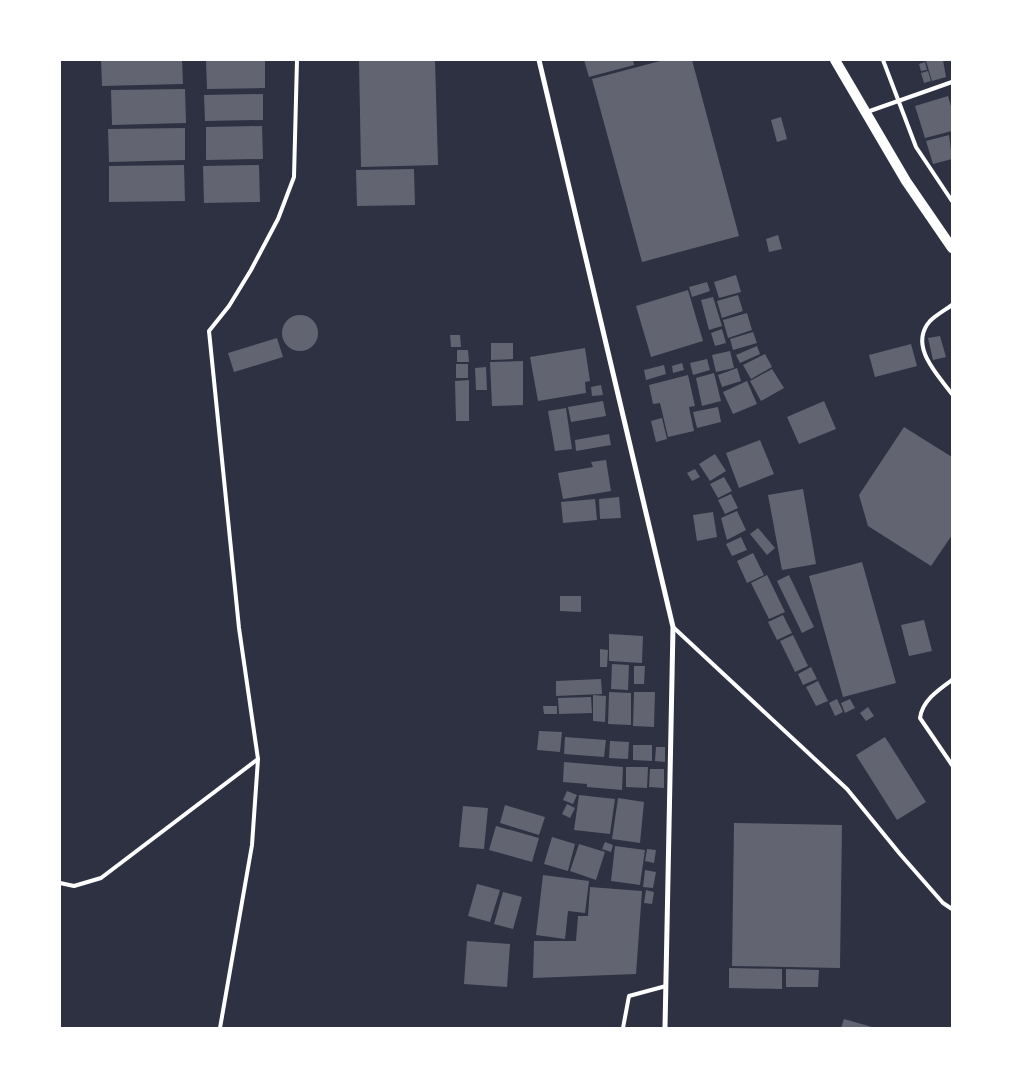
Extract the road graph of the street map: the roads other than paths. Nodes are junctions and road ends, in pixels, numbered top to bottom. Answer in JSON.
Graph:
{"nodes":[{"id":1,"x":297,"y":60,"type":"edge"},
{"id":2,"x":539,"y":60,"type":"edge"},
{"id":3,"x":836,"y":60,"type":"edge"},
{"id":4,"x":883,"y":60,"type":"edge"},
{"id":5,"x":952,"y":82,"type":"edge"},
{"id":6,"x":900,"y":101,"type":"junction"},
{"id":7,"x":866,"y":112,"type":"junction"},
{"id":8,"x":952,"y":201,"type":"edge"},
{"id":9,"x":952,"y":248,"type":"edge"},
{"id":10,"x":952,"y":305,"type":"edge"},
{"id":11,"x":952,"y":394,"type":"edge"},
{"id":12,"x":673,"y":627,"type":"junction"},
{"id":13,"x":952,"y":680,"type":"edge"},
{"id":14,"x":258,"y":759,"type":"junction"},
{"id":15,"x":952,"y":765,"type":"edge"},
{"id":16,"x":60,"y":883,"type":"edge"},
{"id":17,"x":952,"y":909,"type":"edge"},
{"id":18,"x":666,"y":986,"type":"junction"},
{"id":19,"x":220,"y":1028,"type":"edge"},
{"id":20,"x":623,"y":1028,"type":"edge"},
{"id":21,"x":665,"y":1028,"type":"edge"}],
"edges":[{"from":1,"to":14,"type":"lane"},
{"from":2,"to":12,"type":"street"},
{"from":3,"to":7,"type":"main road"},
{"from":4,"to":6,"type":"lane"},
{"from":5,"to":6,"type":"lane"},
{"from":6,"to":7,"type":"lane"},
{"from":6,"to":8,"type":"lane"},
{"from":7,"to":9,"type":"main road"},
{"from":10,"to":11,"type":"lane"},
{"from":12,"to":17,"type":"lane"},
{"from":12,"to":18,"type":"street"},
{"from":13,"to":15,"type":"lane"},
{"from":14,"to":16,"type":"lane"},
{"from":14,"to":19,"type":"lane"},
{"from":18,"to":20,"type":"lane"},
{"from":18,"to":21,"type":"street"}]}
